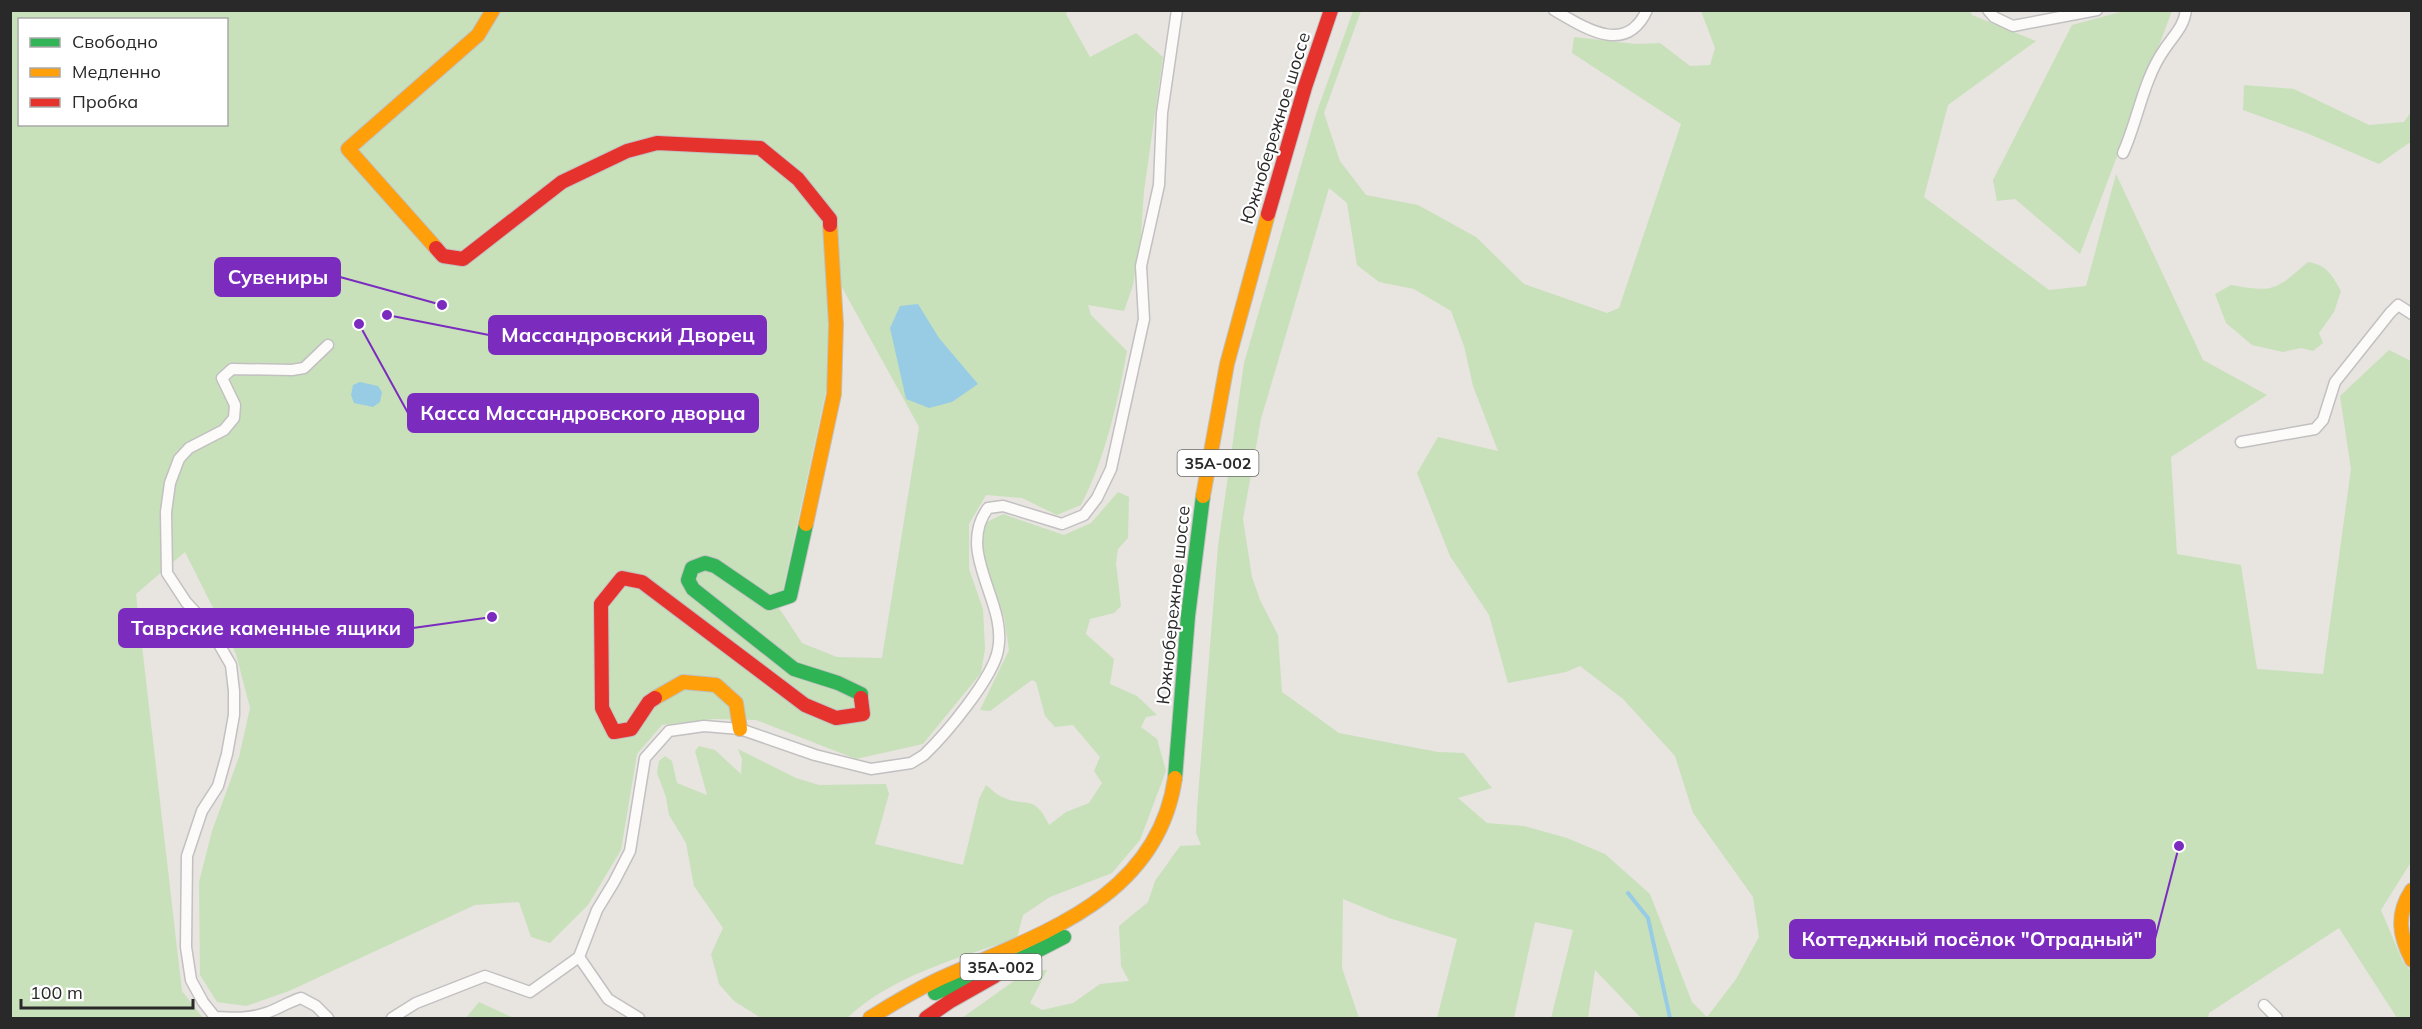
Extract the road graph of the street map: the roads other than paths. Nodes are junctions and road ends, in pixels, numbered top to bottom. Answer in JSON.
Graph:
{"nodes":[{"id":1,"x":494,"y":10,"type":"edge"},
{"id":2,"x":1176,"y":10,"type":"edge"},
{"id":3,"x":1331,"y":10,"type":"edge"},
{"id":4,"x":1340,"y":10,"type":"edge"},
{"id":5,"x":1554,"y":10,"type":"edge"},
{"id":6,"x":1647,"y":10,"type":"edge"},
{"id":7,"x":1988,"y":10,"type":"edge"},
{"id":8,"x":2097,"y":10,"type":"edge"},
{"id":9,"x":2186,"y":10,"type":"edge"},
{"id":10,"x":2123,"y":153,"type":"dead end"},
{"id":11,"x":2412,"y":314,"type":"edge"},
{"id":12,"x":328,"y":345,"type":"dead end"},
{"id":13,"x":2241,"y":442,"type":"dead end"},
{"id":14,"x":740,"y":729,"type":"junction"},
{"id":15,"x":2412,"y":890,"type":"edge"},
{"id":16,"x":1029,"y":955,"type":"junction"},
{"id":17,"x":579,"y":957,"type":"junction"},
{"id":18,"x":2412,"y":960,"type":"edge"},
{"id":19,"x":2264,"y":1005,"type":"dead end"},
{"id":20,"x":328,"y":1018,"type":"edge"},
{"id":21,"x":392,"y":1018,"type":"edge"},
{"id":22,"x":639,"y":1018,"type":"edge"},
{"id":23,"x":870,"y":1018,"type":"edge"},
{"id":24,"x":886,"y":1018,"type":"edge"},
{"id":25,"x":926,"y":1018,"type":"edge"},
{"id":26,"x":2277,"y":1018,"type":"edge"}],
"edges":[{"from":1,"to":14,"type":"main road"},
{"from":2,"to":14,"type":"street"},
{"from":3,"to":23,"type":"main road","name":"Южнобережное шоссе","number":"35А-002"},
{"from":4,"to":16,"type":"main road","name":"Южнобережное шоссе","number":"35А-002"},
{"from":5,"to":6,"type":"street"},
{"from":7,"to":8,"type":"street"},
{"from":9,"to":10,"type":"street"},
{"from":11,"to":13,"type":"street"},
{"from":12,"to":20,"type":"street"},
{"from":14,"to":17,"type":"street"},
{"from":15,"to":18,"type":"main road"},
{"from":16,"to":24,"type":"main road","name":"Южнобережное шоссе","number":"35А-002"},
{"from":16,"to":25,"type":"main road"},
{"from":17,"to":21,"type":"street"},
{"from":17,"to":22,"type":"street"},
{"from":19,"to":26,"type":"street"}]}
